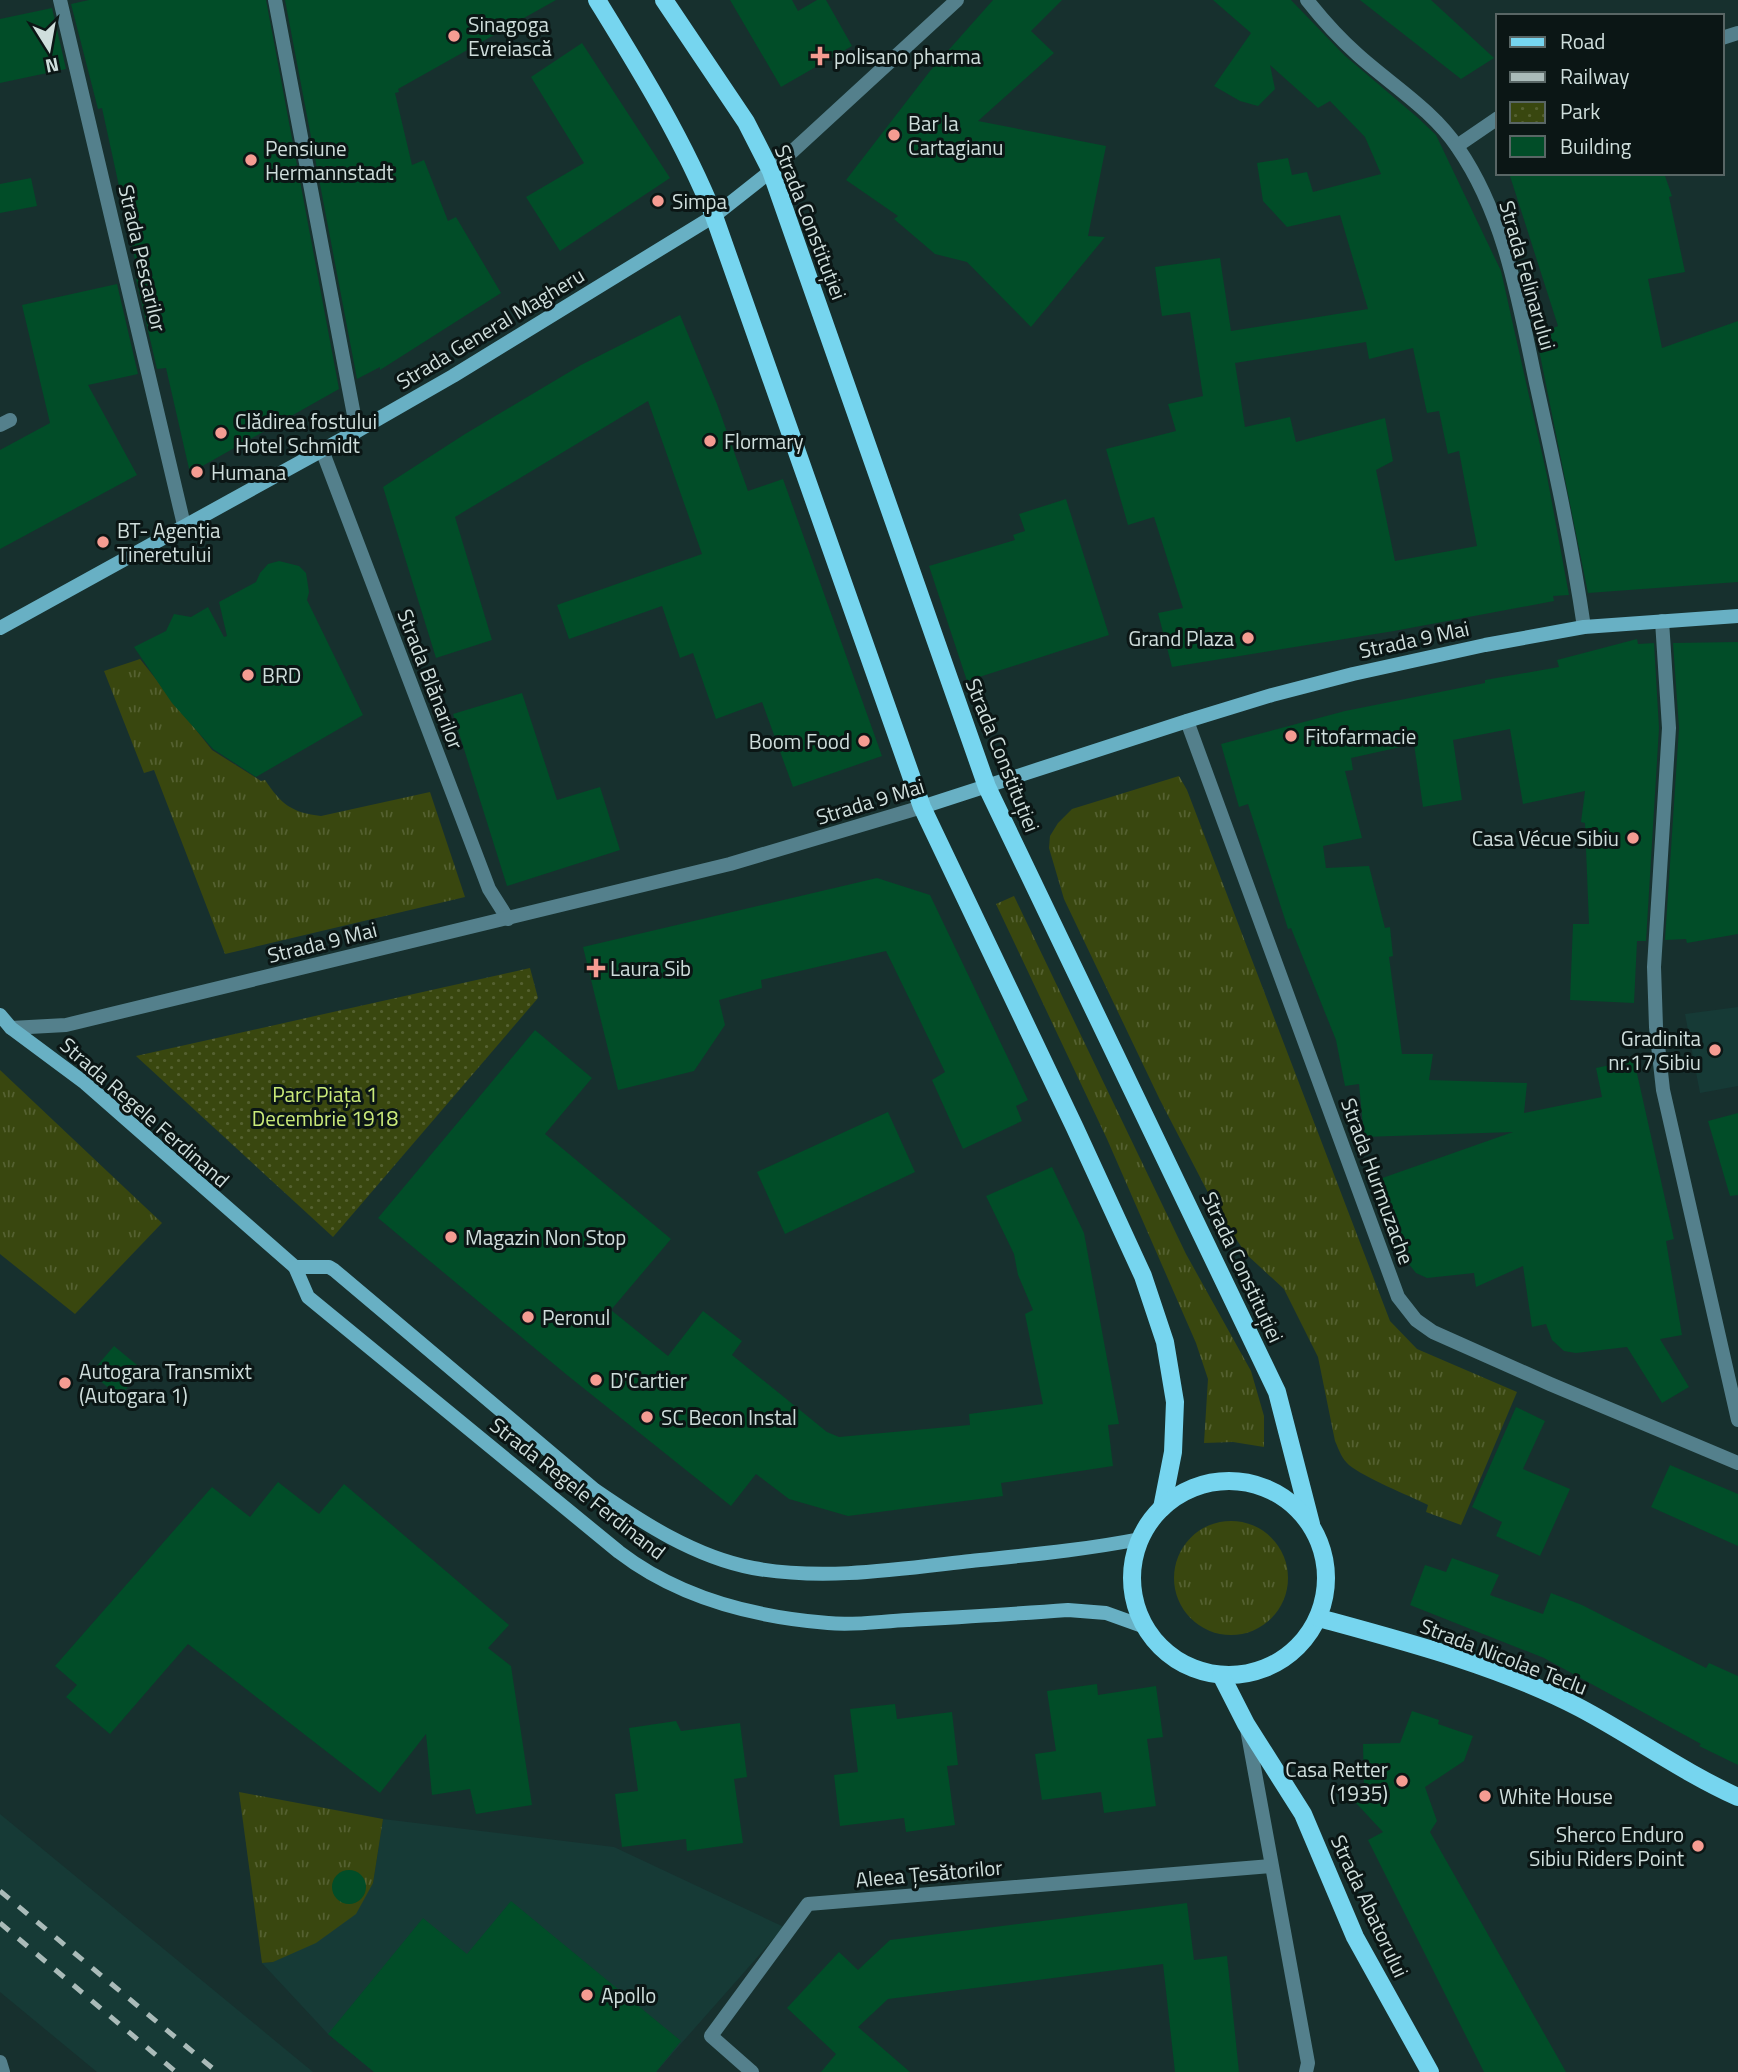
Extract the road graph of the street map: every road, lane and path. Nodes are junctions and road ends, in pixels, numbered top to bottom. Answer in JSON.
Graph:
{"nodes":[{"id":1,"x":60,"y":0,"type":"edge"},
{"id":2,"x":275,"y":0,"type":"edge"},
{"id":3,"x":597,"y":0,"type":"edge"},
{"id":4,"x":663,"y":0,"type":"edge"},
{"id":5,"x":957,"y":0,"type":"edge"},
{"id":6,"x":1307,"y":0,"type":"edge"},
{"id":7,"x":1496,"y":119,"type":"edge"},
{"id":8,"x":1457,"y":146,"type":"junction"},
{"id":9,"x":771,"y":171,"type":"junction"},
{"id":10,"x":714,"y":215,"type":"junction"},
{"id":11,"x":358,"y":431,"type":"junction"},
{"id":12,"x":322,"y":450,"type":"junction"},
{"id":13,"x":184,"y":525,"type":"junction"},
{"id":14,"x":1738,"y":616,"type":"edge"},
{"id":15,"x":1662,"y":621,"type":"junction"},
{"id":16,"x":1584,"y":627,"type":"junction"},
{"id":17,"x":0,"y":628,"type":"edge"},
{"id":18,"x":1187,"y":721,"type":"junction"},
{"id":19,"x":987,"y":786,"type":"junction"},
{"id":20,"x":922,"y":807,"type":"junction"},
{"id":21,"x":508,"y":919,"type":"junction"},
{"id":22,"x":0,"y":1016,"type":"edge"},
{"id":23,"x":12,"y":1028,"type":"junction"},
{"id":24,"x":295,"y":1267,"type":"junction"},
{"id":25,"x":1738,"y":1420,"type":"edge"},
{"id":26,"x":1738,"y":1463,"type":"edge"},
{"id":27,"x":1162,"y":1508,"type":"junction"},
{"id":28,"x":1311,"y":1524,"type":"junction"},
{"id":29,"x":1140,"y":1539,"type":"junction"},
{"id":30,"x":1319,"y":1618,"type":"junction"},
{"id":31,"x":1145,"y":1627,"type":"junction"},
{"id":32,"x":1221,"y":1675,"type":"junction"},
{"id":33,"x":1246,"y":1724,"type":"junction"},
{"id":34,"x":1738,"y":1797,"type":"edge"},
{"id":35,"x":1271,"y":1866,"type":"junction"},
{"id":36,"x":0,"y":2062,"type":"edge"},
{"id":37,"x":1310,"y":2069,"type":"edge"},
{"id":38,"x":2,"y":2072,"type":"edge"},
{"id":39,"x":752,"y":2072,"type":"edge"},
{"id":40,"x":1430,"y":2072,"type":"edge"}],
"edges":[{"from":1,"to":13,"type":"street","name":"Strada Pescarilor"},
{"from":2,"to":11,"type":"street"},
{"from":3,"to":10,"type":"main road"},
{"from":4,"to":9,"type":"main road","name":"Strada Constituției"},
{"from":5,"to":9,"type":"street","name":"Strada General Magheru"},
{"from":6,"to":8,"type":"street","name":"Strada Felinarului"},
{"from":7,"to":8,"type":"street"},
{"from":8,"to":16,"type":"street","name":"Strada Felinarului"},
{"from":9,"to":10,"type":"street","name":"Strada General Magheru"},
{"from":9,"to":19,"type":"main road","name":"Strada Constituției"},
{"from":10,"to":11,"type":"street","name":"Strada General Magheru"},
{"from":10,"to":20,"type":"main road"},
{"from":11,"to":12,"type":"street","name":"Strada General Magheru"},
{"from":12,"to":13,"type":"street","name":"Strada General Magheru"},
{"from":12,"to":21,"type":"street","name":"Strada Blănarilor"},
{"from":13,"to":17,"type":"street","name":"Strada General Magheru"},
{"from":14,"to":15,"type":"street","name":"Strada 9 Mai"},
{"from":15,"to":16,"type":"street","name":"Strada 9 Mai"},
{"from":15,"to":25,"type":"street"},
{"from":16,"to":18,"type":"street","name":"Strada 9 Mai"},
{"from":18,"to":19,"type":"street","name":"Strada 9 Mai"},
{"from":18,"to":26,"type":"street","name":"Strada Hurmuzache"},
{"from":19,"to":20,"type":"street","name":"Strada 9 Mai"},
{"from":19,"to":28,"type":"main road","name":"Strada Constituției"},
{"from":20,"to":21,"type":"street","name":"Strada 9 Mai"},
{"from":20,"to":27,"type":"main road"},
{"from":21,"to":23,"type":"street","name":"Strada 9 Mai"},
{"from":22,"to":23,"type":"street","name":"Strada Regele Ferdinand"},
{"from":23,"to":24,"type":"street","name":"Strada Regele Ferdinand"},
{"from":24,"to":29,"type":"street","name":"Strada Regele Ferdinand"},
{"from":24,"to":31,"type":"street","name":"Strada Regele Ferdinand"},
{"from":27,"to":28,"type":"main road"},
{"from":27,"to":29,"type":"main road"},
{"from":28,"to":30,"type":"main road"},
{"from":29,"to":31,"type":"main road"},
{"from":30,"to":32,"type":"main road"},
{"from":30,"to":34,"type":"main road","name":"Strada Nicolae Teclu"},
{"from":31,"to":32,"type":"main road"},
{"from":32,"to":33,"type":"main road","name":"Strada Abatorului"},
{"from":33,"to":35,"type":"street","name":"Strada Abatorului"},
{"from":33,"to":40,"type":"main road","name":"Strada Abatorului"},
{"from":35,"to":37,"type":"street","name":"Strada Abatorului"},
{"from":35,"to":39,"type":"street","name":"Aleea Țesătorilor"},
{"from":36,"to":38,"type":"street"}]}
